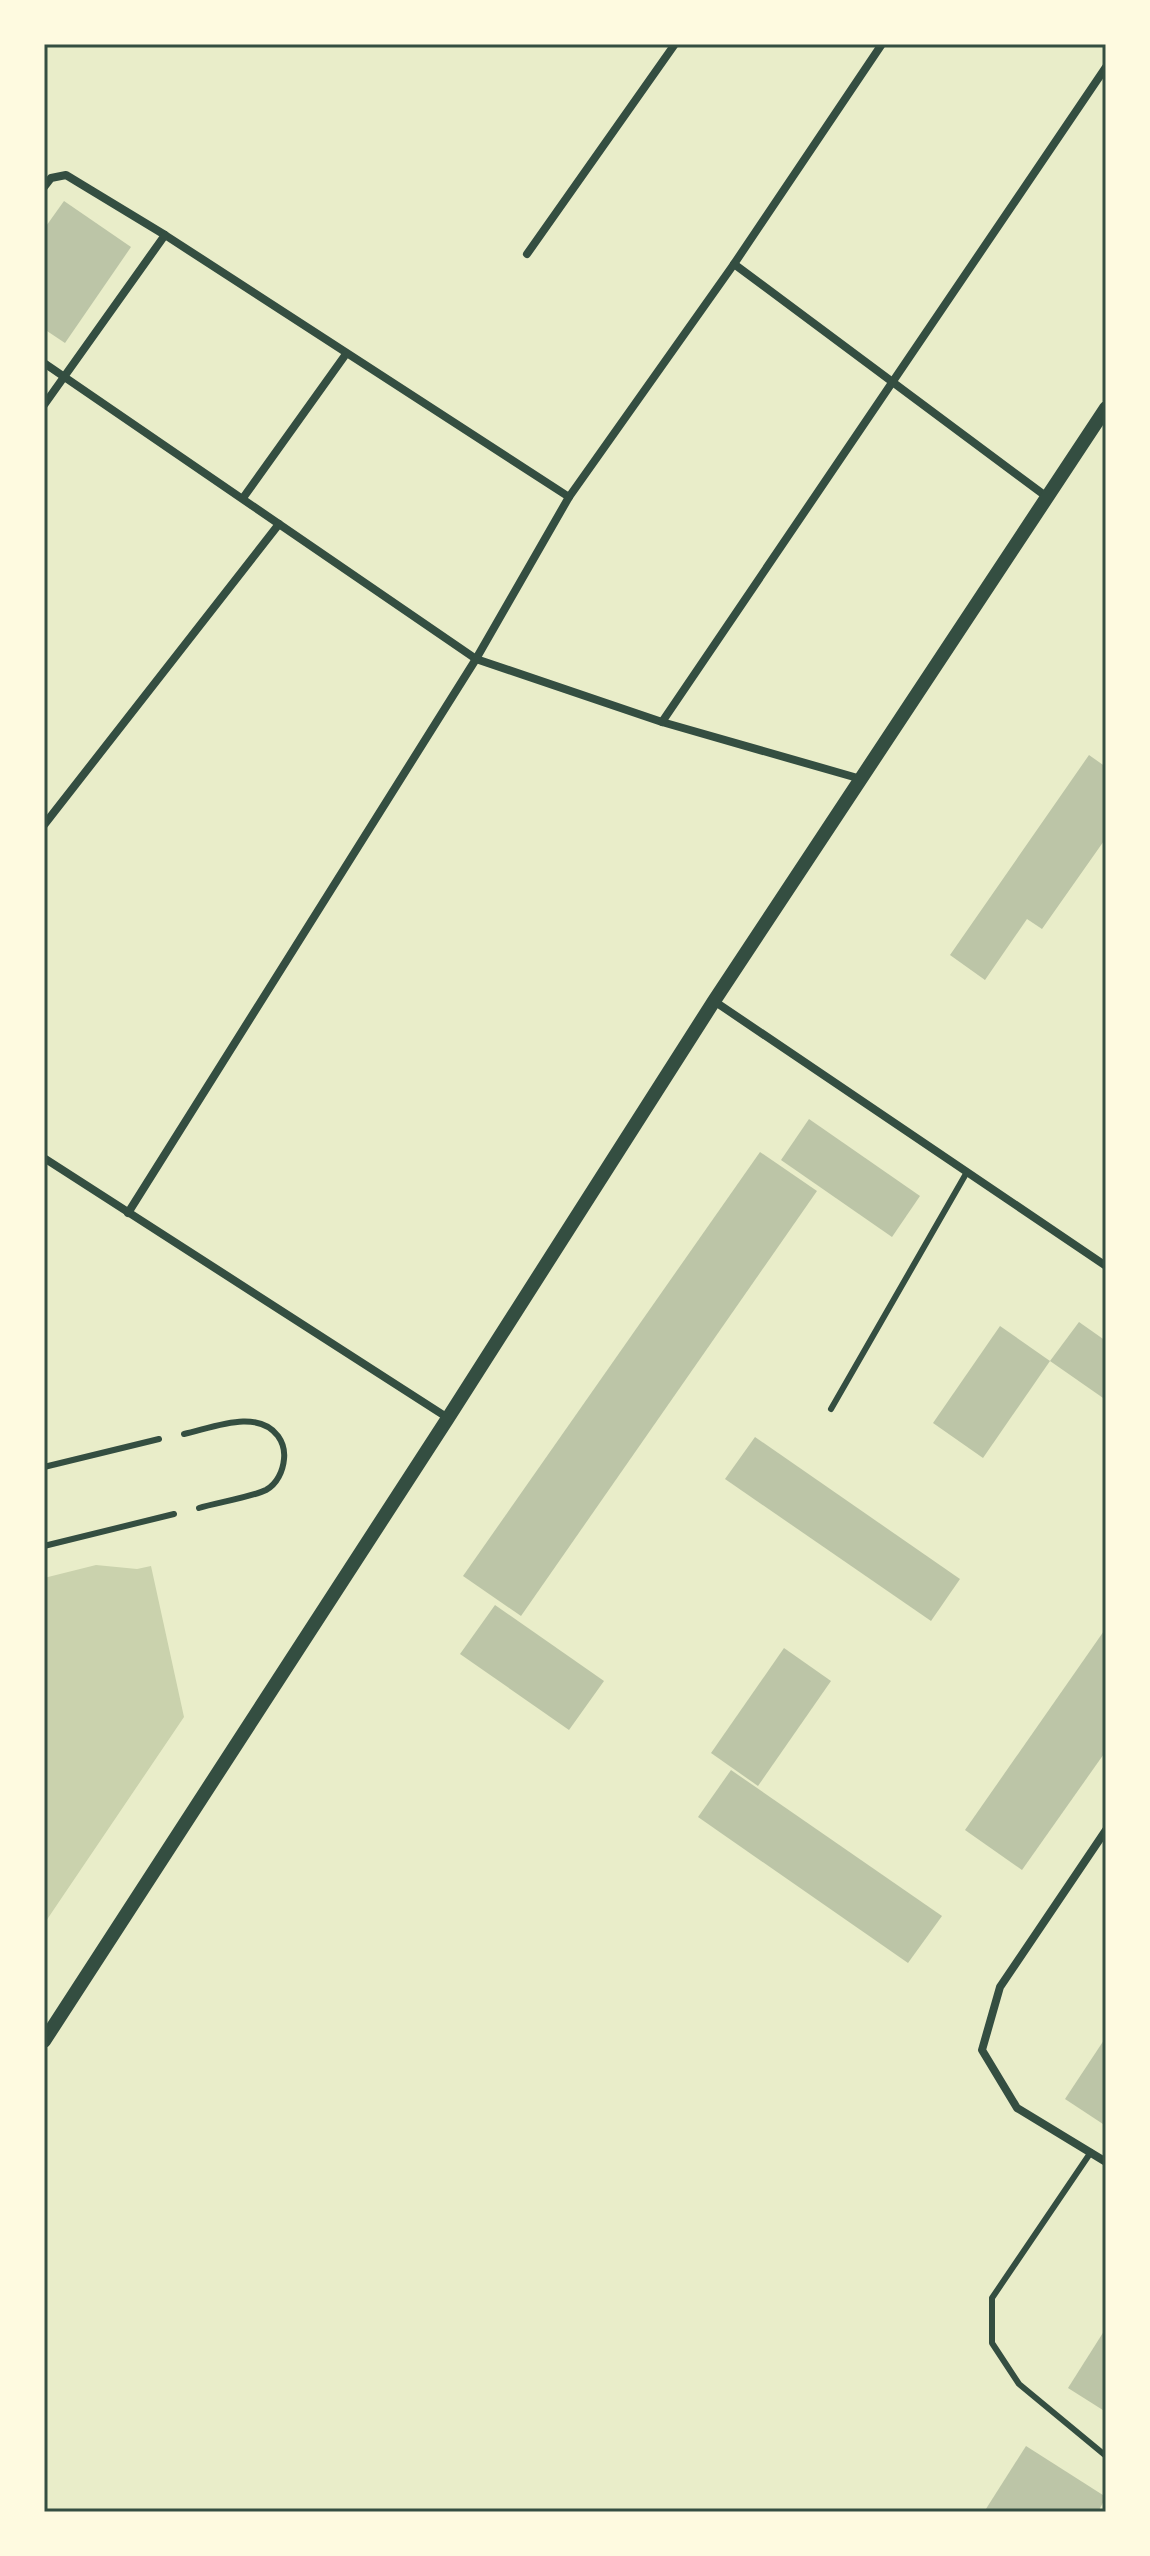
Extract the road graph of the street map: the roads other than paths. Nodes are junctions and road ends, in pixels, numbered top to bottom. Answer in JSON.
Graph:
{"nodes":[{"id":1,"x":675,"y":44,"type":"edge"},
{"id":2,"x":882,"y":44,"type":"edge"},
{"id":3,"x":1106,"y":67,"type":"edge"},
{"id":4,"x":44,"y":187,"type":"edge"},
{"id":5,"x":165,"y":235,"type":"junction"},
{"id":6,"x":527,"y":254,"type":"dead end"},
{"id":7,"x":734,"y":264,"type":"junction"},
{"id":8,"x":346,"y":354,"type":"junction"},
{"id":9,"x":44,"y":363,"type":"edge"},
{"id":10,"x":65,"y":377,"type":"junction"},
{"id":11,"x":893,"y":381,"type":"junction"},
{"id":12,"x":44,"y":405,"type":"edge"},
{"id":13,"x":1106,"y":408,"type":"edge"},
{"id":14,"x":569,"y":497,"type":"junction"},
{"id":15,"x":1047,"y":497,"type":"junction"},
{"id":16,"x":243,"y":498,"type":"junction"},
{"id":17,"x":279,"y":524,"type":"junction"},
{"id":18,"x":476,"y":659,"type":"junction"},
{"id":19,"x":662,"y":722,"type":"junction"},
{"id":20,"x":861,"y":779,"type":"junction"},
{"id":21,"x":44,"y":825,"type":"edge"},
{"id":22,"x":714,"y":1001,"type":"junction"},
{"id":23,"x":44,"y":1158,"type":"edge"},
{"id":24,"x":967,"y":1172,"type":"junction"},
{"id":25,"x":128,"y":1213,"type":"junction"},
{"id":26,"x":1106,"y":1266,"type":"edge"},
{"id":27,"x":831,"y":1409,"type":"dead end"},
{"id":28,"x":448,"y":1418,"type":"junction"},
{"id":29,"x":184,"y":1434,"type":"dead end"},
{"id":30,"x":159,"y":1439,"type":"dead end"},
{"id":31,"x":44,"y":1467,"type":"edge"},
{"id":32,"x":199,"y":1508,"type":"dead end"},
{"id":33,"x":174,"y":1514,"type":"dead end"},
{"id":34,"x":44,"y":1546,"type":"edge"},
{"id":35,"x":1106,"y":1830,"type":"edge"},
{"id":36,"x":44,"y":2041,"type":"edge"},
{"id":37,"x":1091,"y":2152,"type":"junction"},
{"id":38,"x":1106,"y":2162,"type":"edge"},
{"id":39,"x":1106,"y":2456,"type":"edge"}],
"edges":[{"from":1,"to":6,"type":"street"},
{"from":2,"to":7,"type":"street"},
{"from":3,"to":11,"type":"street"},
{"from":4,"to":5,"type":"street"},
{"from":5,"to":8,"type":"street"},
{"from":5,"to":10,"type":"street"},
{"from":7,"to":11,"type":"street"},
{"from":7,"to":14,"type":"street"},
{"from":8,"to":14,"type":"street"},
{"from":8,"to":16,"type":"street"},
{"from":9,"to":10,"type":"street"},
{"from":10,"to":12,"type":"street"},
{"from":10,"to":16,"type":"street"},
{"from":11,"to":15,"type":"street"},
{"from":11,"to":19,"type":"street"},
{"from":13,"to":15,"type":"street"},
{"from":14,"to":18,"type":"street"},
{"from":15,"to":20,"type":"street"},
{"from":16,"to":17,"type":"street"},
{"from":17,"to":18,"type":"street"},
{"from":17,"to":21,"type":"street"},
{"from":18,"to":19,"type":"street"},
{"from":18,"to":25,"type":"street"},
{"from":19,"to":20,"type":"street"},
{"from":20,"to":22,"type":"street"},
{"from":22,"to":24,"type":"street"},
{"from":22,"to":28,"type":"street"},
{"from":23,"to":25,"type":"street"},
{"from":24,"to":26,"type":"street"},
{"from":24,"to":27,"type":"lane"},
{"from":25,"to":28,"type":"street"},
{"from":28,"to":36,"type":"street"},
{"from":29,"to":32,"type":"lane"},
{"from":30,"to":31,"type":"lane"},
{"from":33,"to":34,"type":"lane"},
{"from":35,"to":37,"type":"street"},
{"from":37,"to":38,"type":"street"},
{"from":37,"to":39,"type":"lane"}]}
